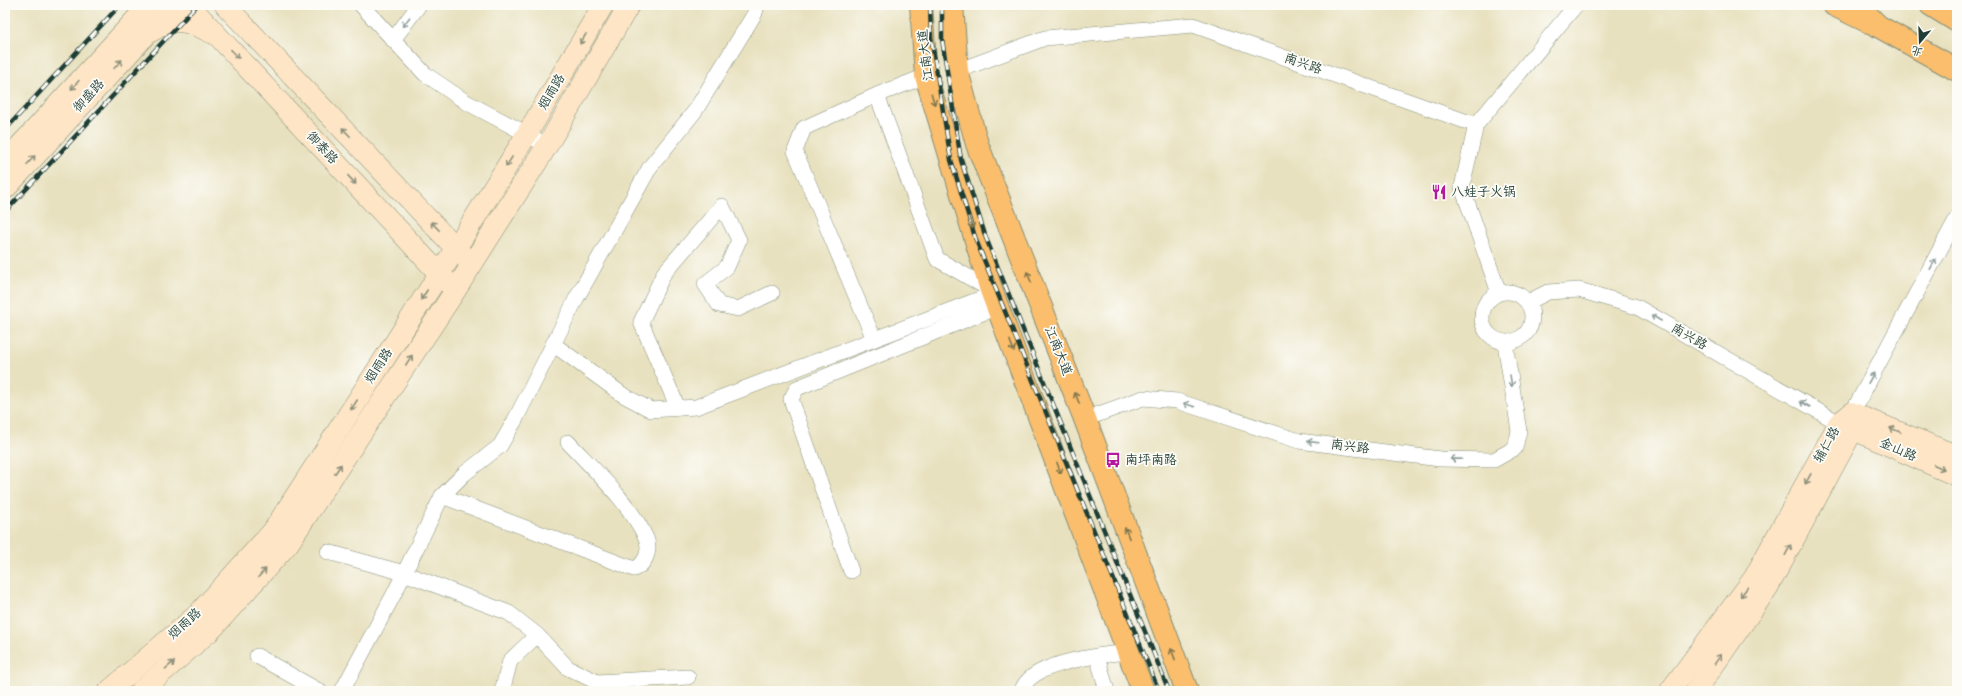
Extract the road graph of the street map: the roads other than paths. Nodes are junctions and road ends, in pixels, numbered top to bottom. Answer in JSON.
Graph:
{"nodes":[{"id":1,"x":137,"y":5,"type":"edge"},
{"id":2,"x":149,"y":5,"type":"edge"},
{"id":3,"x":173,"y":5,"type":"edge"},
{"id":4,"x":189,"y":5,"type":"edge"},
{"id":5,"x":225,"y":5,"type":"edge"},
{"id":6,"x":361,"y":5,"type":"edge"},
{"id":7,"x":419,"y":5,"type":"edge"},
{"id":8,"x":603,"y":5,"type":"edge"},
{"id":9,"x":629,"y":5,"type":"edge"},
{"id":10,"x":757,"y":5,"type":"edge"},
{"id":11,"x":921,"y":5,"type":"edge"},
{"id":12,"x":952,"y":5,"type":"edge"},
{"id":13,"x":1576,"y":5,"type":"edge"},
{"id":14,"x":1834,"y":5,"type":"edge"},
{"id":15,"x":1857,"y":5,"type":"edge"},
{"id":16,"x":1878,"y":26,"type":"junction"},
{"id":17,"x":133,"y":34,"type":"junction"},
{"id":18,"x":218,"y":36,"type":"junction"},
{"id":19,"x":393,"y":40,"type":"junction"},
{"id":20,"x":1957,"y":70,"type":"edge"},
{"id":21,"x":957,"y":71,"type":"junction"},
{"id":22,"x":926,"y":76,"type":"junction"},
{"id":23,"x":877,"y":95,"type":"junction"},
{"id":24,"x":1476,"y":125,"type":"junction"},
{"id":25,"x":527,"y":134,"type":"junction"},
{"id":26,"x":547,"y":146,"type":"junction"},
{"id":27,"x":5,"y":162,"type":"edge"},
{"id":28,"x":5,"y":189,"type":"edge"},
{"id":29,"x":1957,"y":218,"type":"edge"},
{"id":30,"x":456,"y":248,"type":"junction"},
{"id":31,"x":472,"y":265,"type":"junction"},
{"id":32,"x":438,"y":273,"type":"junction"},
{"id":33,"x":455,"y":291,"type":"junction"},
{"id":34,"x":772,"y":293,"type":"dead end"},
{"id":35,"x":1499,"y":293,"type":"junction"},
{"id":36,"x":994,"y":297,"type":"junction"},
{"id":37,"x":1528,"y":302,"type":"junction"},
{"id":38,"x":874,"y":339,"type":"junction"},
{"id":39,"x":1505,"y":343,"type":"junction"},
{"id":40,"x":553,"y":344,"type":"junction"},
{"id":41,"x":678,"y":408,"type":"junction"},
{"id":42,"x":1085,"y":419,"type":"junction"},
{"id":43,"x":1848,"y":422,"type":"junction"},
{"id":44,"x":568,"y":442,"type":"dead end"},
{"id":45,"x":1957,"y":456,"type":"edge"},
{"id":46,"x":1957,"y":476,"type":"edge"},
{"id":47,"x":442,"y":496,"type":"junction"},
{"id":48,"x":328,"y":552,"type":"dead end"},
{"id":49,"x":851,"y":571,"type":"dead end"},
{"id":50,"x":404,"y":574,"type":"junction"},
{"id":51,"x":537,"y":635,"type":"junction"},
{"id":52,"x":1127,"y":652,"type":"junction"},
{"id":53,"x":257,"y":656,"type":"dead end"},
{"id":54,"x":1097,"y":656,"type":"junction"},
{"id":55,"x":688,"y":677,"type":"dead end"},
{"id":56,"x":109,"y":691,"type":"edge"},
{"id":57,"x":141,"y":691,"type":"edge"},
{"id":58,"x":319,"y":691,"type":"edge"},
{"id":59,"x":342,"y":691,"type":"edge"},
{"id":60,"x":502,"y":691,"type":"edge"},
{"id":61,"x":1022,"y":691,"type":"edge"},
{"id":62,"x":1107,"y":691,"type":"edge"},
{"id":63,"x":1144,"y":691,"type":"edge"},
{"id":64,"x":1187,"y":691,"type":"edge"},
{"id":65,"x":1670,"y":691,"type":"edge"},
{"id":66,"x":1696,"y":691,"type":"edge"}],
"edges":[{"from":1,"to":17,"type":"main road"},
{"from":2,"to":17,"type":"main road","name":"御盛路"},
{"from":3,"to":17,"type":"main road","name":"御盛路"},
{"from":4,"to":18,"type":"main road","name":"御泰路"},
{"from":30,"to":5,"type":"main road","one_way":true},
{"from":6,"to":19,"type":"street"},
{"from":7,"to":19,"type":"street","one_way":true},
{"from":8,"to":25,"type":"main road","name":"烟雨路","one_way":true},
{"from":9,"to":26,"type":"main road","name":"烟雨路"},
{"from":10,"to":40,"type":"street"},
{"from":11,"to":22,"type":"highway","name":"江南大道"},
{"from":12,"to":21,"type":"highway","name":"江南大道"},
{"from":13,"to":24,"type":"street"},
{"from":14,"to":16,"type":"highway"},
{"from":15,"to":16,"type":"highway"},
{"from":16,"to":20,"type":"highway"},
{"from":17,"to":18,"type":"main road"},
{"from":17,"to":27,"type":"main road","name":"御盛路","one_way":true},
{"from":28,"to":17,"type":"main road","name":"御盛路","one_way":true},
{"from":18,"to":32,"type":"main road","name":"御泰路","one_way":true},
{"from":19,"to":25,"type":"street"},
{"from":21,"to":24,"type":"street","name":"南兴路"},
{"from":42,"to":21,"type":"highway","name":"江南大道","one_way":true},
{"from":22,"to":23,"type":"street"},
{"from":22,"to":36,"type":"highway","name":"江南大道","one_way":true},
{"from":23,"to":36,"type":"street"},
{"from":23,"to":38,"type":"street"},
{"from":24,"to":35,"type":"street"},
{"from":25,"to":26,"type":"street"},
{"from":25,"to":30,"type":"main road","name":"烟雨路","one_way":true},
{"from":26,"to":31,"type":"main road","name":"烟雨路"},
{"from":43,"to":29,"type":"street","one_way":true},
{"from":30,"to":31,"type":"main road"},
{"from":30,"to":32,"type":"main road","name":"烟雨路"},
{"from":31,"to":33,"type":"main road","name":"烟雨路"},
{"from":32,"to":33,"type":"main road","name":"御泰路"},
{"from":32,"to":56,"type":"main road","name":"烟雨路","one_way":true},
{"from":57,"to":33,"type":"main road","name":"烟雨路","one_way":true},
{"from":34,"to":41,"type":"street"},
{"from":35,"to":37,"type":"street"},
{"from":35,"to":39,"type":"street"},
{"from":36,"to":38,"type":"street"},
{"from":36,"to":49,"type":"street"},
{"from":36,"to":52,"type":"highway","name":"江南大道","one_way":true},
{"from":37,"to":39,"type":"street"},
{"from":43,"to":37,"type":"street","name":"南兴路","one_way":true},
{"from":38,"to":41,"type":"street"},
{"from":39,"to":42,"type":"street","name":"南兴路","one_way":true},
{"from":40,"to":41,"type":"street"},
{"from":40,"to":47,"type":"street"},
{"from":64,"to":42,"type":"highway","name":"江南大道","one_way":true},
{"from":45,"to":43,"type":"main road","name":"金山路","one_way":true},
{"from":43,"to":46,"type":"main road","name":"金山路","one_way":true},
{"from":43,"to":65,"type":"main road","name":"辅仁路","one_way":true},
{"from":66,"to":43,"type":"main road","name":"辅仁路","one_way":true},
{"from":44,"to":47,"type":"street"},
{"from":47,"to":50,"type":"street"},
{"from":48,"to":50,"type":"street"},
{"from":50,"to":51,"type":"street"},
{"from":50,"to":59,"type":"street"},
{"from":51,"to":55,"type":"street"},
{"from":51,"to":60,"type":"street"},
{"from":52,"to":54,"type":"street"},
{"from":52,"to":63,"type":"highway","name":"江南大道"},
{"from":53,"to":58,"type":"street"},
{"from":54,"to":61,"type":"street"},
{"from":54,"to":62,"type":"street"}]}
